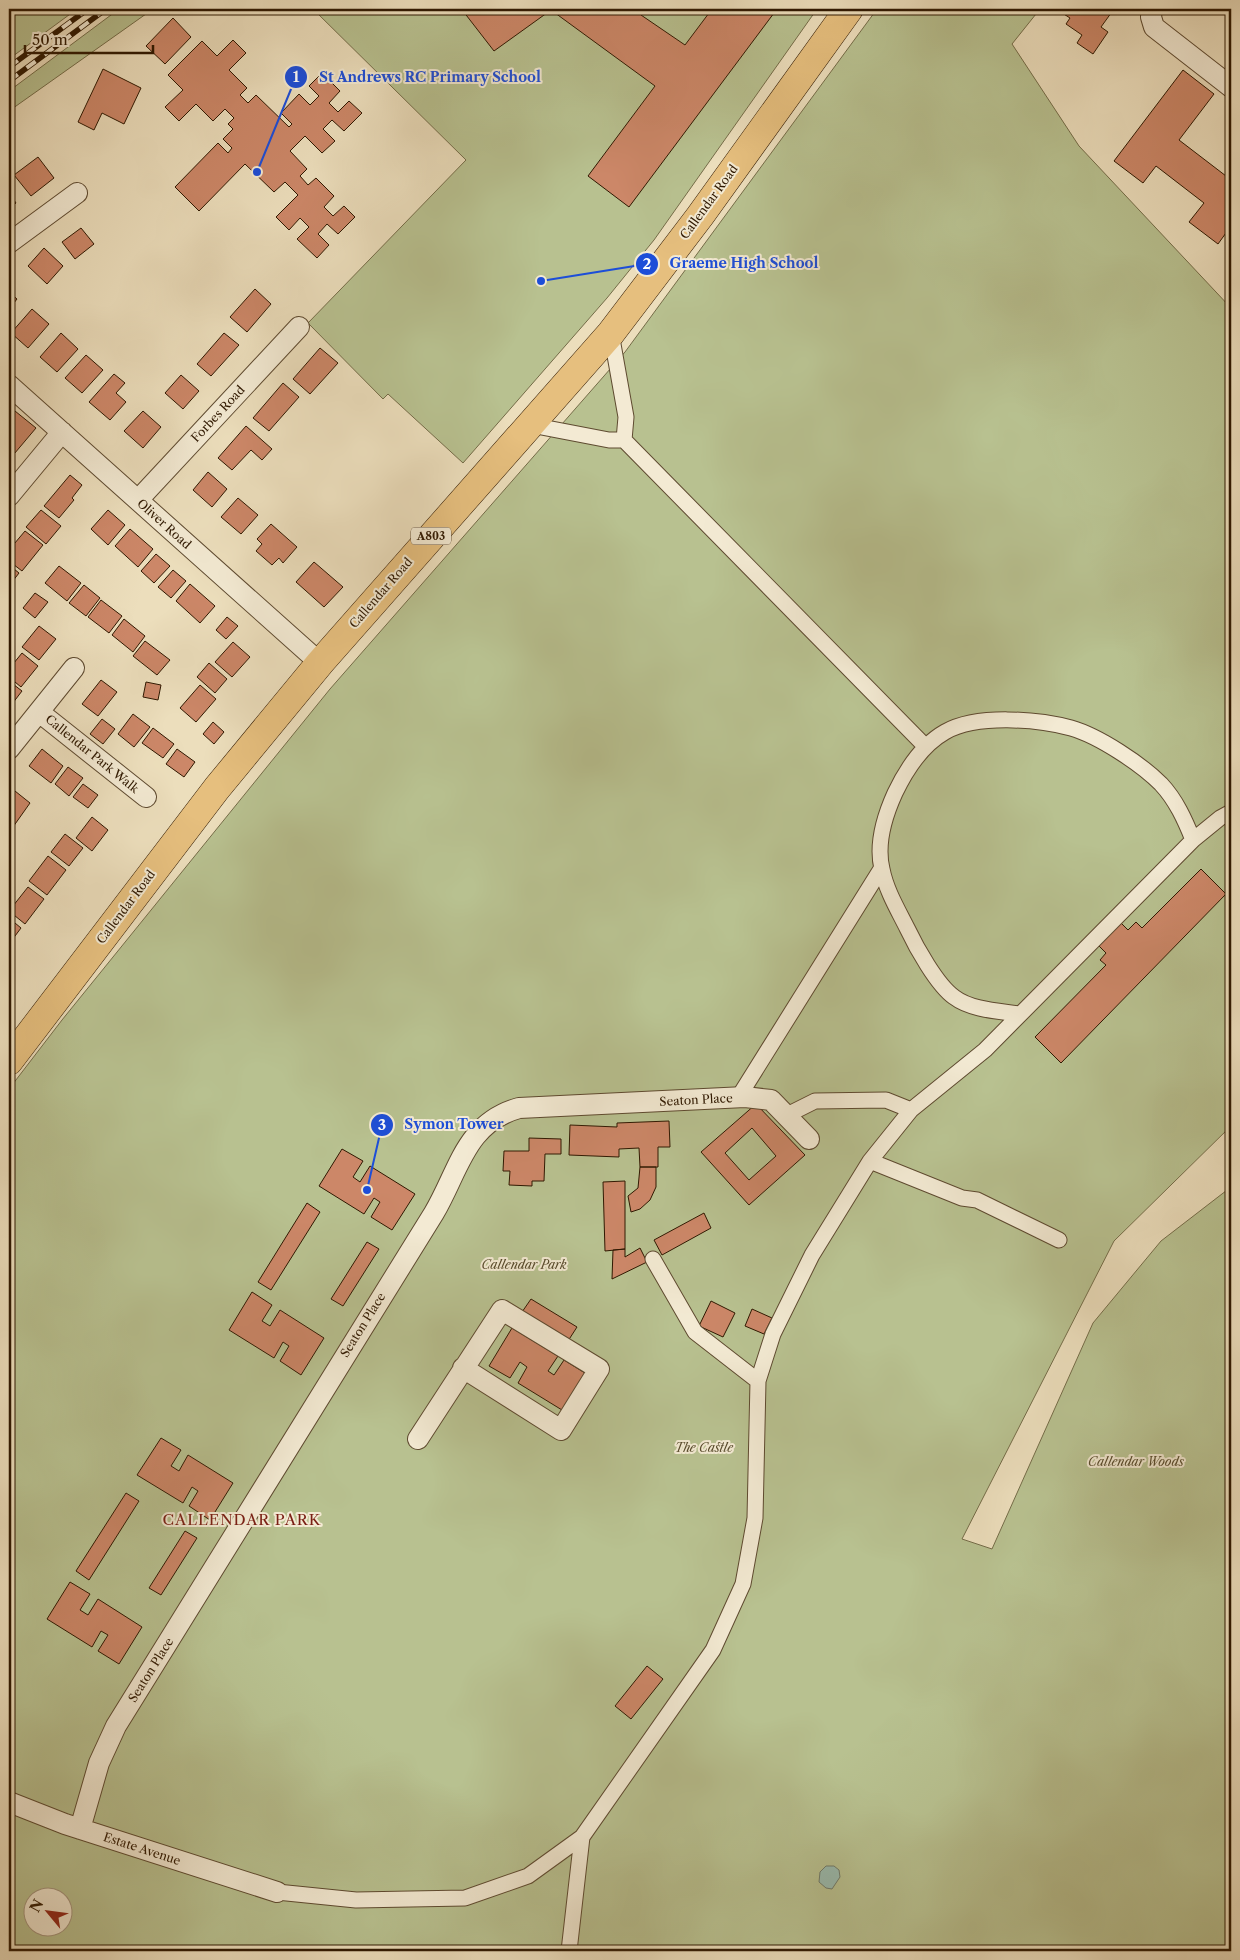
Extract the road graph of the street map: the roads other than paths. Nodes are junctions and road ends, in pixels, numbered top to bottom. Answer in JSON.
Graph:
{"nodes":[{"id":1,"x":849,"y":9,"type":"edge"},
{"id":2,"x":1152,"y":9,"type":"edge"},
{"id":3,"x":1231,"y":87,"type":"edge"},
{"id":4,"x":77,"y":193,"type":"dead end"},
{"id":5,"x":9,"y":243,"type":"edge"},
{"id":6,"x":298,"y":327,"type":"dead end"},
{"id":7,"x":611,"y":333,"type":"junction"},
{"id":8,"x":9,"y":384,"type":"edge"},
{"id":9,"x":531,"y":425,"type":"junction"},
{"id":10,"x":62,"y":432,"type":"junction"},
{"id":11,"x":624,"y":440,"type":"junction"},
{"id":12,"x":9,"y":496,"type":"edge"},
{"id":13,"x":138,"y":500,"type":"junction"},
{"id":14,"x":320,"y":663,"type":"junction"},
{"id":15,"x":74,"y":668,"type":"dead end"},
{"id":16,"x":39,"y":712,"type":"junction"},
{"id":17,"x":926,"y":747,"type":"junction"},
{"id":18,"x":9,"y":750,"type":"edge"},
{"id":19,"x":146,"y":797,"type":"dead end"},
{"id":20,"x":1231,"y":812,"type":"edge"},
{"id":21,"x":1193,"y":840,"type":"junction"},
{"id":22,"x":881,"y":869,"type":"junction"},
{"id":23,"x":1019,"y":1014,"type":"junction"},
{"id":24,"x":9,"y":1061,"type":"edge"},
{"id":25,"x":738,"y":1098,"type":"junction"},
{"id":26,"x":911,"y":1110,"type":"junction"},
{"id":27,"x":787,"y":1115,"type":"junction"},
{"id":28,"x":808,"y":1139,"type":"dead end"},
{"id":29,"x":870,"y":1161,"type":"junction"},
{"id":30,"x":1059,"y":1240,"type":"dead end"},
{"id":31,"x":653,"y":1259,"type":"dead end"},
{"id":32,"x":463,"y":1368,"type":"junction"},
{"id":33,"x":758,"y":1380,"type":"junction"},
{"id":34,"x":418,"y":1439,"type":"dead end"},
{"id":35,"x":9,"y":1802,"type":"edge"},
{"id":36,"x":80,"y":1828,"type":"junction"},
{"id":37,"x":582,"y":1837,"type":"junction"},
{"id":38,"x":277,"y":1892,"type":"joint"},
{"id":39,"x":569,"y":1951,"type":"edge"}],
"edges":[{"from":1,"to":7,"type":"main road","name":"Callendar Road","number":"A803"},
{"from":2,"to":3,"type":"street"},
{"from":4,"to":5,"type":"street"},
{"from":6,"to":13,"type":"street","name":"Forbes Road"},
{"from":7,"to":9,"type":"main road","name":"Callendar Road","number":"A803"},
{"from":7,"to":11,"type":"street"},
{"from":8,"to":10,"type":"street","name":"Oliver Road"},
{"from":9,"to":11,"type":"street"},
{"from":9,"to":14,"type":"main road","name":"Callendar Road","number":"A803"},
{"from":10,"to":12,"type":"street"},
{"from":10,"to":13,"type":"street","name":"Oliver Road"},
{"from":11,"to":17,"type":"street"},
{"from":13,"to":14,"type":"street","name":"Oliver Road"},
{"from":14,"to":24,"type":"main road","name":"Callendar Road","number":"A803"},
{"from":15,"to":16,"type":"street"},
{"from":16,"to":18,"type":"street"},
{"from":16,"to":19,"type":"street","name":"Callendar Park Walk"},
{"from":17,"to":21,"type":"street"},
{"from":17,"to":22,"type":"street"},
{"from":20,"to":21,"type":"street"},
{"from":21,"to":23,"type":"street"},
{"from":22,"to":23,"type":"street"},
{"from":22,"to":25,"type":"street"},
{"from":23,"to":26,"type":"street"},
{"from":25,"to":27,"type":"street","name":"Seaton Place"},
{"from":25,"to":36,"type":"street","name":"Seaton Place"},
{"from":26,"to":27,"type":"street"},
{"from":26,"to":29,"type":"street"},
{"from":27,"to":28,"type":"street","name":"Seaton Place"},
{"from":29,"to":30,"type":"street"},
{"from":29,"to":33,"type":"street"},
{"from":31,"to":33,"type":"street"},
{"from":32,"to":32,"type":"street"},
{"from":32,"to":34,"type":"street"},
{"from":33,"to":37,"type":"street"},
{"from":35,"to":36,"type":"street","name":"Estate Avenue"},
{"from":36,"to":38,"type":"street","name":"Estate Avenue"},
{"from":37,"to":38,"type":"street"},
{"from":37,"to":39,"type":"street"}]}
